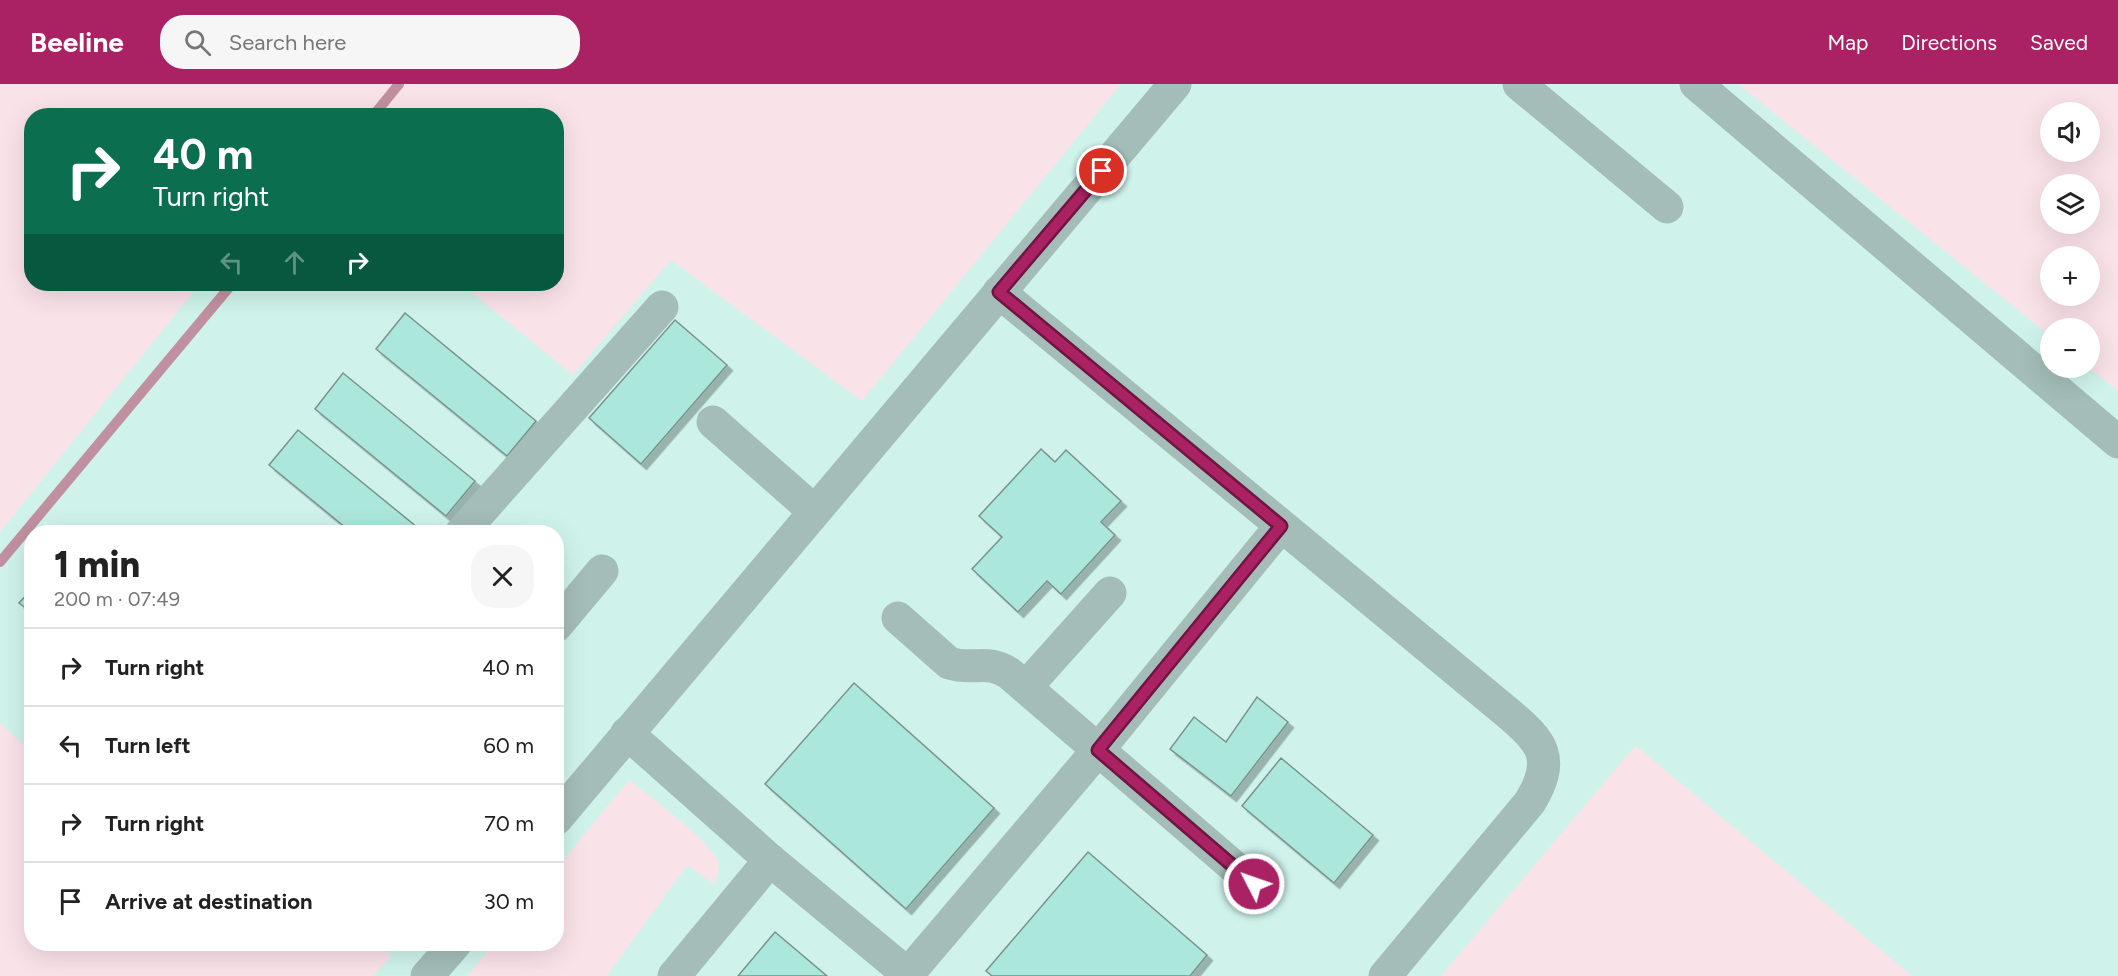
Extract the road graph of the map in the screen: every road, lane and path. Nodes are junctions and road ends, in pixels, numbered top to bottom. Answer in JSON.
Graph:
{"nodes":[{"id":1,"x":1175,"y":84,"type":"edge"},
{"id":2,"x":1519,"y":84,"type":"edge"},
{"id":3,"x":1696,"y":84,"type":"edge"},
{"id":4,"x":1667,"y":207,"type":"dead end"},
{"id":5,"x":999,"y":292,"type":"junction"},
{"id":6,"x":662,"y":307,"type":"dead end"},
{"id":7,"x":713,"y":422,"type":"dead end"},
{"id":8,"x":2118,"y":442,"type":"edge"},
{"id":9,"x":814,"y":511,"type":"junction"},
{"id":10,"x":468,"y":525,"type":"edge"},
{"id":11,"x":1281,"y":526,"type":"junction"},
{"id":12,"x":603,"y":571,"type":"dead end"},
{"id":13,"x":1110,"y":593,"type":"dead end"},
{"id":14,"x":564,"y":617,"type":"edge"},
{"id":15,"x":898,"y":618,"type":"dead end"},
{"id":16,"x":1026,"y":687,"type":"junction"},
{"id":17,"x":627,"y":733,"type":"junction"},
{"id":18,"x":1098,"y":750,"type":"junction"},
{"id":19,"x":564,"y":809,"type":"edge"},
{"id":20,"x":770,"y":860,"type":"junction"},
{"id":21,"x":1254,"y":884,"type":"dead end"},
{"id":22,"x":448,"y":951,"type":"edge"},
{"id":23,"x":909,"y":975,"type":"edge"},
{"id":24,"x":427,"y":976,"type":"edge"},
{"id":25,"x":674,"y":976,"type":"edge"},
{"id":26,"x":1385,"y":976,"type":"edge"}],
"edges":[{"from":1,"to":5,"type":"lane"},
{"from":2,"to":4,"type":"lane"},
{"from":3,"to":8,"type":"lane"},
{"from":5,"to":9,"type":"lane"},
{"from":5,"to":11,"type":"lane"},
{"from":6,"to":10,"type":"lane"},
{"from":7,"to":9,"type":"lane"},
{"from":9,"to":17,"type":"lane"},
{"from":11,"to":18,"type":"lane"},
{"from":11,"to":26,"type":"lane"},
{"from":12,"to":14,"type":"lane"},
{"from":13,"to":16,"type":"lane"},
{"from":15,"to":16,"type":"lane"},
{"from":16,"to":18,"type":"lane"},
{"from":17,"to":19,"type":"lane"},
{"from":17,"to":20,"type":"lane"},
{"from":18,"to":21,"type":"lane"},
{"from":18,"to":23,"type":"lane"},
{"from":20,"to":23,"type":"lane"},
{"from":20,"to":25,"type":"lane"},
{"from":22,"to":24,"type":"lane"}]}
